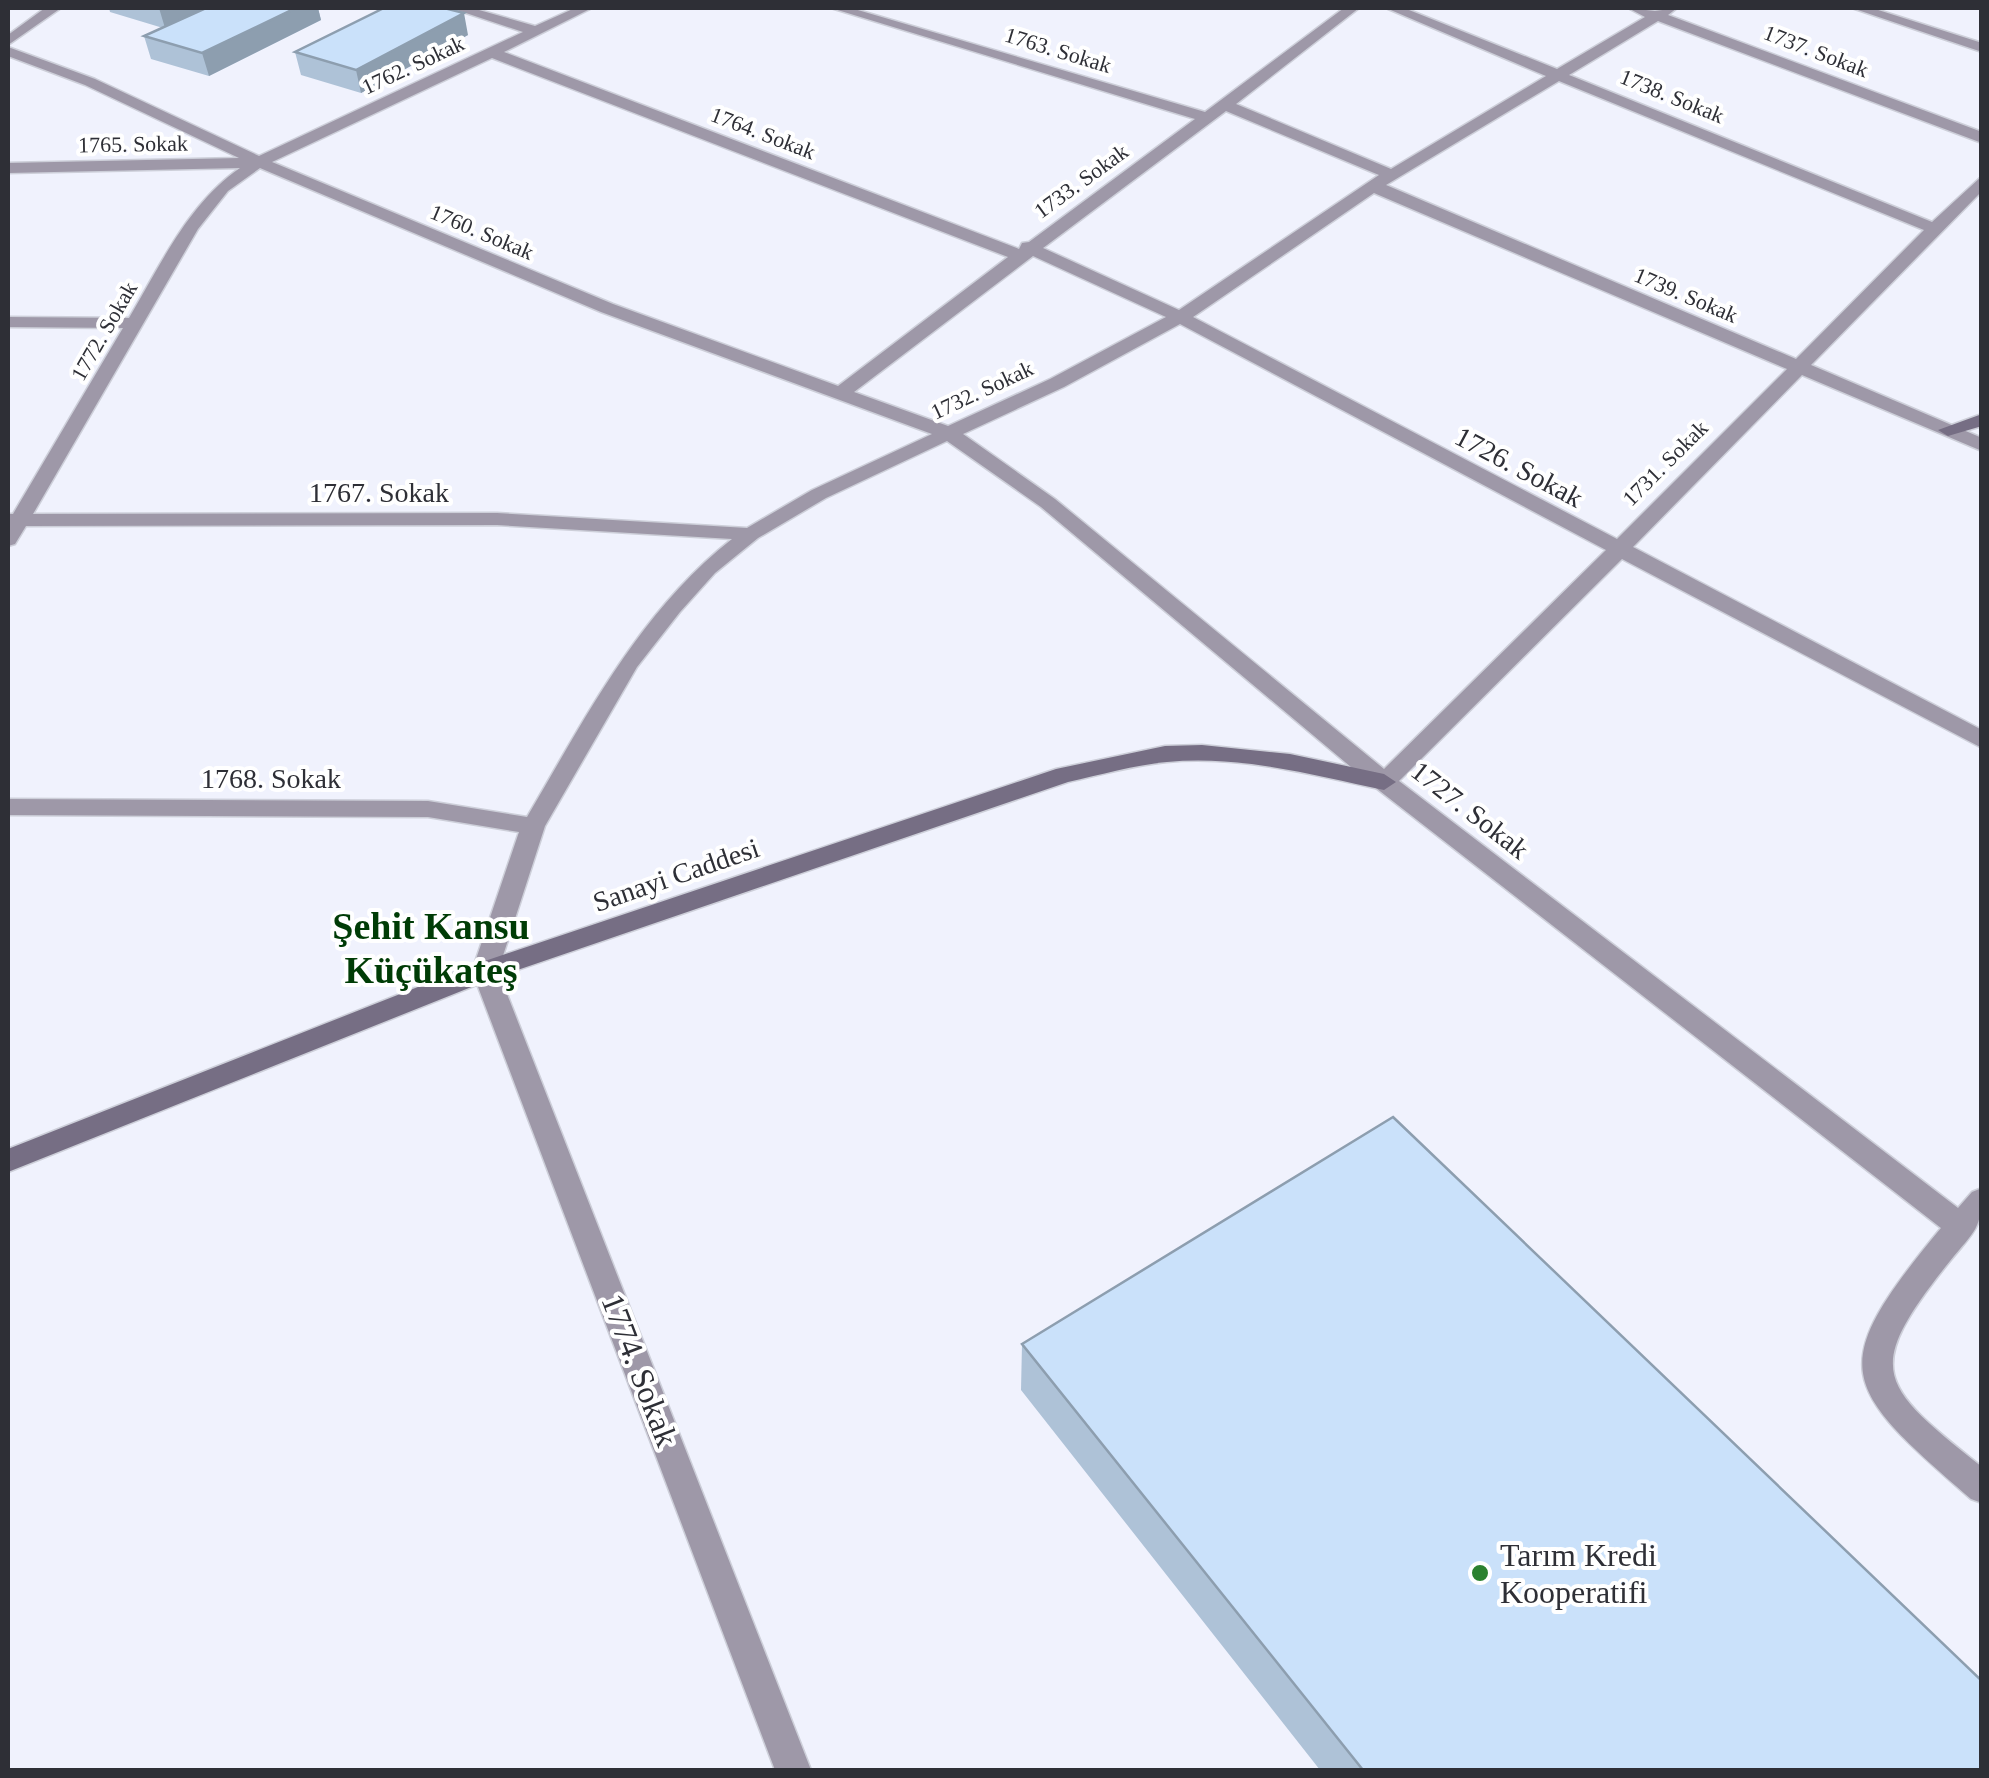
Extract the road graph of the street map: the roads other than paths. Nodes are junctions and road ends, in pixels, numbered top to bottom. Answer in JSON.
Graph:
{"nodes":[{"id":1,"x":54,"y":8,"type":"edge"},
{"id":2,"x":458,"y":8,"type":"edge"},
{"id":3,"x":585,"y":8,"type":"edge"},
{"id":4,"x":838,"y":8,"type":"edge"},
{"id":5,"x":1352,"y":8,"type":"edge"},
{"id":6,"x":1393,"y":8,"type":"edge"},
{"id":7,"x":1634,"y":8,"type":"edge"},
{"id":8,"x":1860,"y":8,"type":"edge"},
{"id":9,"x":1663,"y":12,"type":"edge"},
{"id":10,"x":536,"y":31,"type":"junction"},
{"id":11,"x":8,"y":42,"type":"edge"},
{"id":12,"x":1982,"y":48,"type":"edge"},
{"id":13,"x":8,"y":51,"type":"edge"},
{"id":14,"x":491,"y":52,"type":"junction"},
{"id":15,"x":1560,"y":74,"type":"junction"},
{"id":16,"x":1226,"y":105,"type":"junction"},
{"id":17,"x":1208,"y":118,"type":"junction"},
{"id":18,"x":1982,"y":138,"type":"edge"},
{"id":19,"x":259,"y":162,"type":"junction"},
{"id":20,"x":8,"y":168,"type":"edge"},
{"id":21,"x":1392,"y":175,"type":"junction"},
{"id":22,"x":1982,"y":181,"type":"edge"},
{"id":23,"x":1374,"y":186,"type":"junction"},
{"id":24,"x":1933,"y":228,"type":"junction"},
{"id":25,"x":1023,"y":251,"type":"junction"},
{"id":26,"x":1180,"y":317,"type":"junction"},
{"id":27,"x":8,"y":322,"type":"edge"},
{"id":28,"x":135,"y":324,"type":"junction"},
{"id":29,"x":1796,"y":366,"type":"junction"},
{"id":30,"x":840,"y":394,"type":"junction"},
{"id":31,"x":1982,"y":420,"type":"edge"},
{"id":32,"x":1948,"y":430,"type":"junction"},
{"id":33,"x":948,"y":433,"type":"junction"},
{"id":34,"x":1982,"y":444,"type":"edge"},
{"id":35,"x":13,"y":520,"type":"edge"},
{"id":36,"x":751,"y":534,"type":"junction"},
{"id":37,"x":8,"y":540,"type":"edge"},
{"id":38,"x":1614,"y":550,"type":"junction"},
{"id":39,"x":1982,"y":740,"type":"edge"},
{"id":40,"x":1384,"y":782,"type":"junction"},
{"id":41,"x":8,"y":807,"type":"edge"},
{"id":42,"x":533,"y":826,"type":"junction"},
{"id":43,"x":485,"y":971,"type":"junction"},
{"id":44,"x":8,"y":1161,"type":"edge"},
{"id":45,"x":1982,"y":1200,"type":"edge"},
{"id":46,"x":1961,"y":1227,"type":"junction"},
{"id":47,"x":1982,"y":1488,"type":"edge"},
{"id":48,"x":792,"y":1770,"type":"edge"}],
"edges":[{"from":1,"to":11,"type":"street"},
{"from":2,"to":10,"type":"street"},
{"from":3,"to":10,"type":"street","name":"1762. Sokak"},
{"from":4,"to":17,"type":"street","name":"1763. Sokak"},
{"from":5,"to":16,"type":"street","name":"1733. Sokak"},
{"from":6,"to":15,"type":"street","name":"1738. Sokak"},
{"from":7,"to":9,"type":"street","name":"1737. Sokak"},
{"from":8,"to":12,"type":"street"},
{"from":9,"to":15,"type":"street","name":"1732. Sokak"},
{"from":9,"to":18,"type":"street","name":"1737. Sokak"},
{"from":10,"to":14,"type":"street","name":"1762. Sokak"},
{"from":13,"to":19,"type":"street","name":"1760. Sokak"},
{"from":14,"to":19,"type":"street","name":"1762. Sokak"},
{"from":14,"to":25,"type":"street","name":"1764. Sokak"},
{"from":15,"to":21,"type":"street","name":"1732. Sokak"},
{"from":15,"to":24,"type":"street","name":"1738. Sokak"},
{"from":16,"to":17,"type":"street","name":"1733. Sokak"},
{"from":16,"to":21,"type":"street"},
{"from":17,"to":25,"type":"street","name":"1733. Sokak"},
{"from":19,"to":20,"type":"street","name":"1765. Sokak"},
{"from":19,"to":28,"type":"street","name":"1772. Sokak"},
{"from":19,"to":30,"type":"street","name":"1760. Sokak"},
{"from":21,"to":23,"type":"street","name":"1732. Sokak"},
{"from":22,"to":24,"type":"street","name":"1731. Sokak"},
{"from":23,"to":26,"type":"street","name":"1732. Sokak"},
{"from":23,"to":29,"type":"street","name":"1739. Sokak"},
{"from":24,"to":29,"type":"street","name":"1731. Sokak"},
{"from":25,"to":26,"type":"street","name":"1726. Sokak"},
{"from":25,"to":30,"type":"street","name":"1733. Sokak"},
{"from":26,"to":33,"type":"street","name":"1732. Sokak"},
{"from":26,"to":38,"type":"street","name":"1726. Sokak"},
{"from":27,"to":28,"type":"street"},
{"from":28,"to":35,"type":"street","name":"1772. Sokak"},
{"from":29,"to":32,"type":"street","name":"1739. Sokak"},
{"from":29,"to":38,"type":"street","name":"1731. Sokak"},
{"from":30,"to":33,"type":"street","name":"1760. Sokak"},
{"from":31,"to":32,"type":"street"},
{"from":32,"to":34,"type":"street","name":"1739. Sokak"},
{"from":33,"to":36,"type":"street","name":"1732. Sokak"},
{"from":33,"to":40,"type":"street","name":"1727. Sokak"},
{"from":35,"to":36,"type":"street","name":"1767. Sokak"},
{"from":35,"to":37,"type":"street","name":"1772. Sokak"},
{"from":36,"to":42,"type":"street","name":"1732. Sokak"},
{"from":38,"to":39,"type":"street","name":"1726. Sokak"},
{"from":38,"to":40,"type":"street","name":"1731. Sokak"},
{"from":40,"to":43,"type":"street","name":"Sanayi Caddesi"},
{"from":40,"to":46,"type":"street","name":"1727. Sokak"},
{"from":41,"to":42,"type":"street","name":"1768. Sokak"},
{"from":42,"to":43,"type":"street","name":"1732. Sokak"},
{"from":43,"to":44,"type":"street","name":"Sanayi Caddesi"},
{"from":43,"to":48,"type":"street","name":"1774. Sokak"},
{"from":45,"to":46,"type":"street"},
{"from":46,"to":47,"type":"street"}]}
